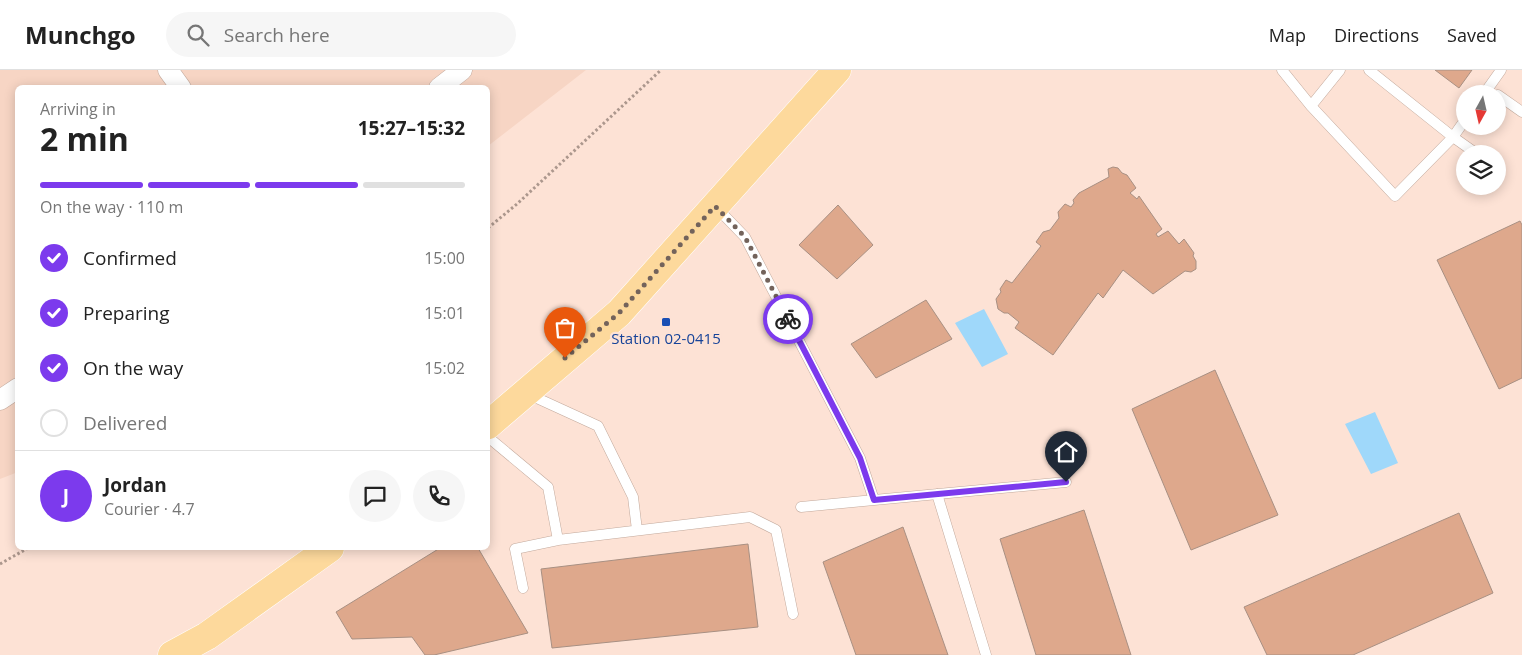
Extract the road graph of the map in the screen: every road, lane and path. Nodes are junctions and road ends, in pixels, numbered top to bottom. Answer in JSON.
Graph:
{"nodes":[{"id":1,"x":168,"y":70,"type":"edge"},
{"id":2,"x":462,"y":70,"type":"edge"},
{"id":3,"x":661,"y":70,"type":"edge"},
{"id":4,"x":837,"y":70,"type":"edge"},
{"id":5,"x":1282,"y":70,"type":"edge"},
{"id":6,"x":1340,"y":70,"type":"edge"},
{"id":7,"x":1369,"y":70,"type":"edge"},
{"id":8,"x":1501,"y":70,"type":"edge"},
{"id":9,"x":180,"y":85,"type":"edge"},
{"id":10,"x":443,"y":85,"type":"edge"},
{"id":11,"x":1494,"y":85,"type":"edge"},
{"id":12,"x":1506,"y":102,"type":"edge"},
{"id":13,"x":1311,"y":106,"type":"junction"},
{"id":14,"x":1522,"y":112,"type":"edge"},
{"id":15,"x":1456,"y":133,"type":"edge"},
{"id":16,"x":1453,"y":137,"type":"junction"},
{"id":17,"x":1464,"y":145,"type":"edge"},
{"id":18,"x":715,"y":206,"type":"junction"},
{"id":19,"x":490,"y":226,"type":"edge"},
{"id":20,"x":15,"y":390,"type":"edge"},
{"id":21,"x":525,"y":392,"type":"junction"},
{"id":22,"x":0,"y":400,"type":"edge"},
{"id":23,"x":490,"y":423,"type":"edge"},
{"id":24,"x":490,"y":439,"type":"edge"},
{"id":25,"x":1066,"y":482,"type":"dead end"},
{"id":26,"x":937,"y":494,"type":"junction"},
{"id":27,"x":874,"y":500,"type":"junction"},
{"id":28,"x":801,"y":507,"type":"dead end"},
{"id":29,"x":638,"y":530,"type":"junction"},
{"id":30,"x":558,"y":540,"type":"junction"},
{"id":31,"x":24,"y":550,"type":"edge"},
{"id":32,"x":327,"y":550,"type":"edge"},
{"id":33,"x":0,"y":564,"type":"edge"},
{"id":34,"x":523,"y":588,"type":"dead end"},
{"id":35,"x":793,"y":614,"type":"dead end"},
{"id":36,"x":172,"y":655,"type":"edge"},
{"id":37,"x":986,"y":655,"type":"edge"}],
"edges":[{"from":1,"to":9,"type":"street"},
{"from":2,"to":10,"type":"street"},
{"from":3,"to":19,"type":"path"},
{"from":4,"to":18,"type":"main road"},
{"from":5,"to":13,"type":"lane"},
{"from":6,"to":13,"type":"lane"},
{"from":7,"to":16,"type":"lane"},
{"from":8,"to":11,"type":"lane"},
{"from":12,"to":14,"type":"lane"},
{"from":13,"to":16,"type":"lane"},
{"from":15,"to":16,"type":"lane"},
{"from":16,"to":17,"type":"lane"},
{"from":18,"to":21,"type":"main road"},
{"from":18,"to":27,"type":"lane"},
{"from":20,"to":22,"type":"street"},
{"from":21,"to":23,"type":"main road"},
{"from":21,"to":29,"type":"lane"},
{"from":24,"to":30,"type":"lane"},
{"from":25,"to":26,"type":"lane"},
{"from":26,"to":27,"type":"lane"},
{"from":26,"to":37,"type":"lane"},
{"from":27,"to":28,"type":"lane"},
{"from":29,"to":30,"type":"lane"},
{"from":29,"to":35,"type":"lane"},
{"from":30,"to":34,"type":"lane"},
{"from":31,"to":33,"type":"path"},
{"from":32,"to":36,"type":"main road"}]}
